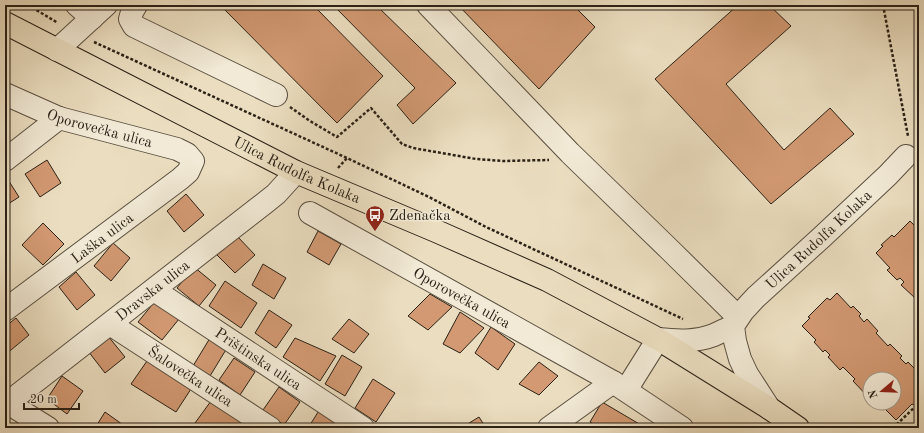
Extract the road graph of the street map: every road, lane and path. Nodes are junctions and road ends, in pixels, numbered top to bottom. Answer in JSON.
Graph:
{"nodes":[{"id":1,"x":28,"y":5,"type":"edge"},
{"id":2,"x":136,"y":5,"type":"edge"},
{"id":3,"x":428,"y":5,"type":"edge"},
{"id":4,"x":883,"y":5,"type":"edge"},
{"id":5,"x":92,"y":9,"type":"edge"},
{"id":6,"x":5,"y":23,"type":"edge"},
{"id":7,"x":75,"y":33,"type":"junction"},
{"id":8,"x":57,"y":50,"type":"junction"},
{"id":9,"x":5,"y":94,"type":"edge"},
{"id":10,"x":276,"y":95,"type":"joint"},
{"id":11,"x":59,"y":118,"type":"junction"},
{"id":12,"x":908,"y":149,"type":"joint"},
{"id":13,"x":570,"y":153,"type":"junction"},
{"id":14,"x":5,"y":160,"type":"edge"},
{"id":15,"x":193,"y":161,"type":"joint"},
{"id":16,"x":296,"y":172,"type":"junction"},
{"id":17,"x":310,"y":213,"type":"dead end"},
{"id":18,"x":154,"y":290,"type":"junction"},
{"id":19,"x":5,"y":310,"type":"edge"},
{"id":20,"x":684,"y":319,"type":"dead end"},
{"id":21,"x":736,"y":321,"type":"junction"},
{"id":22,"x":110,"y":324,"type":"junction"},
{"id":23,"x":658,"y":339,"type":"junction"},
{"id":24,"x":620,"y":386,"type":"junction"},
{"id":25,"x":6,"y":404,"type":"edge"},
{"id":26,"x":919,"y":404,"type":"edge"},
{"id":27,"x":768,"y":408,"type":"junction"},
{"id":28,"x":798,"y":427,"type":"edge"},
{"id":29,"x":48,"y":428,"type":"edge"},
{"id":30,"x":270,"y":428,"type":"edge"},
{"id":31,"x":363,"y":428,"type":"edge"},
{"id":32,"x":549,"y":428,"type":"edge"},
{"id":33,"x":682,"y":428,"type":"edge"},
{"id":34,"x":894,"y":428,"type":"edge"}],
"edges":[{"from":1,"to":7,"type":"path"},
{"from":2,"to":10,"type":"street"},
{"from":3,"to":13,"type":"street"},
{"from":4,"to":12,"type":"path"},
{"from":5,"to":7,"type":"street"},
{"from":6,"to":8,"type":"main road","name":"Ulica Rudolfa Kolaka"},
{"from":7,"to":8,"type":"street"},
{"from":7,"to":20,"type":"path"},
{"from":8,"to":16,"type":"main road","name":"Ulica Rudolfa Kolaka"},
{"from":9,"to":11,"type":"street","name":"Oporovečka ulica"},
{"from":10,"to":13,"type":"path"},
{"from":11,"to":14,"type":"street"},
{"from":11,"to":15,"type":"street","name":"Oporovečka ulica"},
{"from":12,"to":21,"type":"street","name":"Ulica Rudolfa Kolaka"},
{"from":13,"to":21,"type":"street"},
{"from":15,"to":19,"type":"street","name":"Laška ulica"},
{"from":16,"to":18,"type":"street","name":"Dravska ulica"},
{"from":16,"to":23,"type":"main road","name":"Ulica Rudolfa Kolaka"},
{"from":17,"to":24,"type":"street","name":"Oporovečka ulica"},
{"from":18,"to":22,"type":"street","name":"Dravska ulica"},
{"from":18,"to":31,"type":"street","name":"Prištinska ulica"},
{"from":21,"to":23,"type":"street","name":"Ulica Rudolfa Kolaka"},
{"from":21,"to":27,"type":"street","name":"Ulica Rudolfa Kolaka"},
{"from":22,"to":25,"type":"street","name":"Dravska ulica"},
{"from":22,"to":30,"type":"street","name":"Šalovečka ulica"},
{"from":23,"to":24,"type":"street"},
{"from":23,"to":27,"type":"main road","name":"Ulica Rudolfa Kolaka"},
{"from":24,"to":32,"type":"street"},
{"from":24,"to":33,"type":"street","name":"Oporovečka ulica"},
{"from":25,"to":29,"type":"street"},
{"from":26,"to":34,"type":"path"},
{"from":27,"to":28,"type":"main road","name":"Ulica Rudolfa Kolaka"}]}
